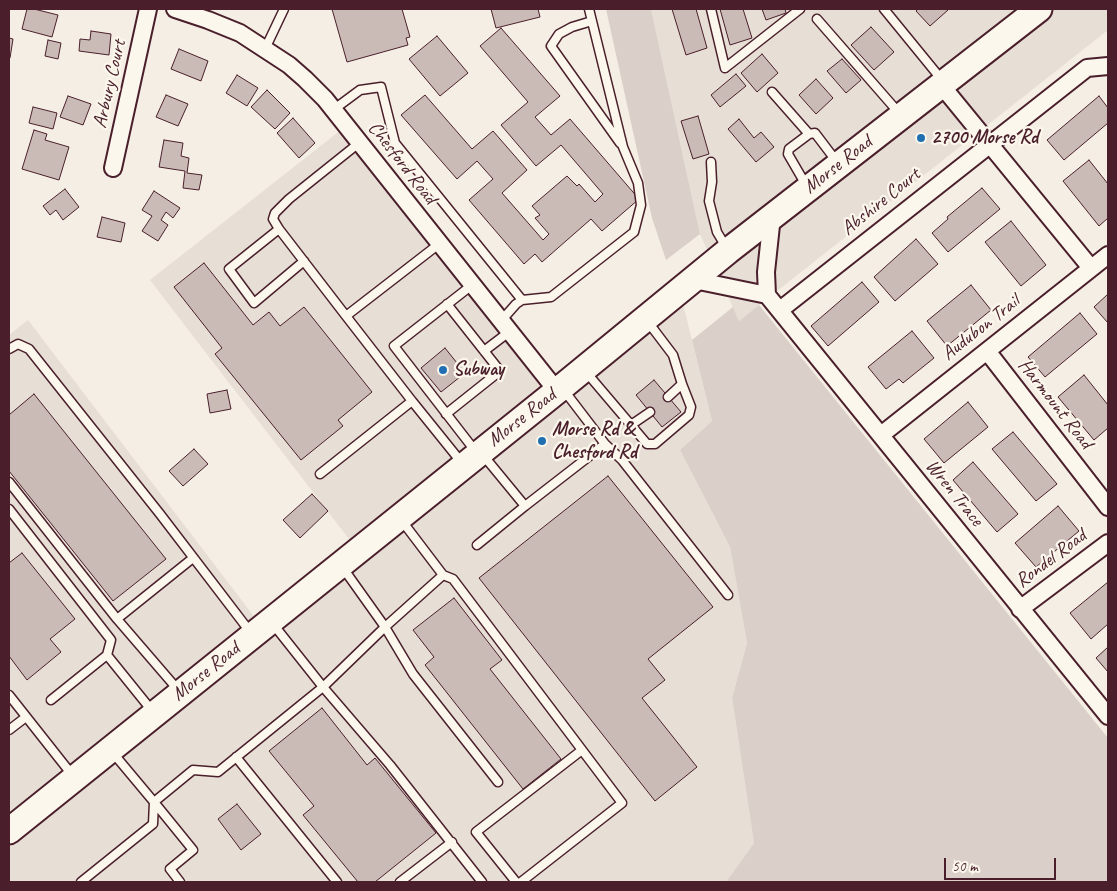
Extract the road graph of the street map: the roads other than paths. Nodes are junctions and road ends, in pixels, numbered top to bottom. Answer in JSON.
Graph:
{"nodes":[{"id":1,"x":148,"y":9,"type":"edge"},
{"id":2,"x":175,"y":9,"type":"edge"},
{"id":3,"x":284,"y":9,"type":"edge"},
{"id":4,"x":589,"y":9,"type":"edge"},
{"id":5,"x":711,"y":9,"type":"edge"},
{"id":6,"x":800,"y":9,"type":"edge"},
{"id":7,"x":884,"y":9,"type":"edge"},
{"id":8,"x":1039,"y":9,"type":"edge"},
{"id":9,"x":817,"y":18,"type":"dead end"},
{"id":10,"x":592,"y":21,"type":"junction"},
{"id":11,"x":265,"y":49,"type":"junction"},
{"id":12,"x":1108,"y":66,"type":"edge"},
{"id":13,"x":944,"y":85,"type":"junction"},
{"id":14,"x":772,"y":92,"type":"dead end"},
{"id":15,"x":333,"y":110,"type":"junction"},
{"id":16,"x":902,"y":116,"type":"junction"},
{"id":17,"x":809,"y":134,"type":"junction"},
{"id":18,"x":359,"y":143,"type":"junction"},
{"id":19,"x":989,"y":144,"type":"junction"},
{"id":20,"x":623,"y":147,"type":"junction"},
{"id":21,"x":712,"y":162,"type":"dead end"},
{"id":22,"x":839,"y":163,"type":"junction"},
{"id":23,"x":112,"y":168,"type":"dead end"},
{"id":24,"x":808,"y":188,"type":"junction"},
{"id":25,"x":772,"y":216,"type":"junction"},
{"id":26,"x":279,"y":229,"type":"junction"},
{"id":27,"x":439,"y":244,"type":"junction"},
{"id":28,"x":728,"y":251,"type":"junction"},
{"id":29,"x":1108,"y":255,"type":"edge"},
{"id":30,"x":304,"y":261,"type":"junction"},
{"id":31,"x":1092,"y":268,"type":"junction"},
{"id":32,"x":694,"y":280,"type":"junction"},
{"id":33,"x":472,"y":285,"type":"junction"},
{"id":34,"x":767,"y":295,"type":"junction"},
{"id":35,"x":522,"y":300,"type":"junction"},
{"id":36,"x":448,"y":304,"type":"junction"},
{"id":37,"x":780,"y":310,"type":"junction"},
{"id":38,"x":346,"y":316,"type":"junction"},
{"id":39,"x":646,"y":318,"type":"junction"},
{"id":40,"x":505,"y":327,"type":"junction"},
{"id":41,"x":9,"y":349,"type":"edge"},
{"id":42,"x":484,"y":351,"type":"junction"},
{"id":43,"x":987,"y":351,"type":"junction"},
{"id":44,"x":584,"y":369,"type":"junction"},
{"id":45,"x":682,"y":384,"type":"junction"},
{"id":46,"x":559,"y":389,"type":"junction"},
{"id":47,"x":668,"y":397,"type":"dead end"},
{"id":48,"x":412,"y":401,"type":"junction"},
{"id":49,"x":650,"y":412,"type":"dead end"},
{"id":50,"x":446,"y":414,"type":"junction"},
{"id":51,"x":631,"y":425,"type":"junction"},
{"id":52,"x":881,"y":435,"type":"junction"},
{"id":53,"x":605,"y":444,"type":"junction"},
{"id":54,"x":474,"y":456,"type":"junction"},
{"id":55,"x":320,"y":474,"type":"dead end"},
{"id":56,"x":9,"y":482,"type":"edge"},
{"id":57,"x":525,"y":506,"type":"junction"},
{"id":58,"x":1108,"y":507,"type":"edge"},
{"id":59,"x":9,"y":509,"type":"edge"},
{"id":60,"x":399,"y":518,"type":"junction"},
{"id":61,"x":1108,"y":543,"type":"edge"},
{"id":62,"x":477,"y":545,"type":"dead end"},
{"id":63,"x":193,"y":558,"type":"junction"},
{"id":64,"x":340,"y":565,"type":"junction"},
{"id":65,"x":444,"y":575,"type":"junction"},
{"id":66,"x":728,"y":595,"type":"dead end"},
{"id":67,"x":1020,"y":609,"type":"junction"},
{"id":68,"x":117,"y":618,"type":"junction"},
{"id":69,"x":385,"y":627,"type":"junction"},
{"id":70,"x":261,"y":628,"type":"junction"},
{"id":71,"x":107,"y":655,"type":"junction"},
{"id":72,"x":323,"y":687,"type":"junction"},
{"id":73,"x":180,"y":692,"type":"junction"},
{"id":74,"x":9,"y":695,"type":"edge"},
{"id":75,"x":51,"y":700,"type":"dead end"},
{"id":76,"x":154,"y":714,"type":"junction"},
{"id":77,"x":1108,"y":716,"type":"edge"},
{"id":78,"x":26,"y":717,"type":"junction"},
{"id":79,"x":9,"y":730,"type":"edge"},
{"id":80,"x":110,"y":750,"type":"junction"},
{"id":81,"x":582,"y":750,"type":"junction"},
{"id":82,"x":236,"y":757,"type":"junction"},
{"id":83,"x":74,"y":778,"type":"junction"},
{"id":84,"x":498,"y":782,"type":"dead end"},
{"id":85,"x":154,"y":802,"type":"junction"},
{"id":86,"x":9,"y":831,"type":"edge"},
{"id":87,"x":452,"y":842,"type":"junction"},
{"id":88,"x":81,"y":882,"type":"edge"},
{"id":89,"x":180,"y":882,"type":"edge"},
{"id":90,"x":337,"y":882,"type":"edge"},
{"id":91,"x":400,"y":882,"type":"edge"},
{"id":92,"x":482,"y":882,"type":"edge"},
{"id":93,"x":516,"y":882,"type":"edge"},
{"id":94,"x":521,"y":882,"type":"edge"}],
"edges":[{"from":1,"to":23,"type":"street","name":"Arbury Court"},
{"from":2,"to":11,"type":"street","name":"Chesford Road"},
{"from":3,"to":11,"type":"lane"},
{"from":4,"to":10,"type":"lane"},
{"from":5,"to":6,"type":"lane"},
{"from":7,"to":13,"type":"lane"},
{"from":8,"to":13,"type":"main road","name":"Morse Road"},
{"from":9,"to":16,"type":"lane"},
{"from":10,"to":20,"type":"lane"},
{"from":10,"to":20,"type":"lane"},
{"from":11,"to":15,"type":"street","name":"Chesford Road"},
{"from":12,"to":19,"type":"street","name":"Abshire Court"},
{"from":13,"to":16,"type":"main road","name":"Morse Road"},
{"from":13,"to":19,"type":"street"},
{"from":14,"to":17,"type":"lane"},
{"from":15,"to":18,"type":"street","name":"Chesford Road"},
{"from":15,"to":35,"type":"lane"},
{"from":16,"to":22,"type":"main road","name":"Morse Road"},
{"from":17,"to":22,"type":"lane"},
{"from":17,"to":24,"type":"lane"},
{"from":18,"to":26,"type":"lane"},
{"from":18,"to":27,"type":"street","name":"Chesford Road"},
{"from":19,"to":31,"type":"street"},
{"from":19,"to":37,"type":"street","name":"Abshire Court"},
{"from":20,"to":35,"type":"lane"},
{"from":21,"to":28,"type":"lane"},
{"from":22,"to":24,"type":"main road","name":"Morse Road"},
{"from":24,"to":25,"type":"main road","name":"Morse Road"},
{"from":25,"to":28,"type":"main road","name":"Morse Road"},
{"from":25,"to":34,"type":"street"},
{"from":26,"to":30,"type":"lane"},
{"from":26,"to":30,"type":"lane"},
{"from":27,"to":33,"type":"street","name":"Chesford Road"},
{"from":27,"to":38,"type":"lane"},
{"from":28,"to":32,"type":"main road","name":"Morse Road"},
{"from":29,"to":31,"type":"street","name":"Audubon Trail"},
{"from":30,"to":38,"type":"lane"},
{"from":31,"to":43,"type":"street","name":"Audubon Trail"},
{"from":32,"to":34,"type":"street"},
{"from":32,"to":39,"type":"main road","name":"Morse Road"},
{"from":33,"to":36,"type":"lane"},
{"from":33,"to":40,"type":"street","name":"Chesford Road"},
{"from":34,"to":37,"type":"street","name":"Wren Trace"},
{"from":35,"to":40,"type":"lane"},
{"from":36,"to":42,"type":"lane"},
{"from":36,"to":50,"type":"lane"},
{"from":37,"to":52,"type":"street","name":"Wren Trace"},
{"from":38,"to":48,"type":"lane"},
{"from":39,"to":44,"type":"main road","name":"Morse Road"},
{"from":39,"to":45,"type":"lane"},
{"from":40,"to":42,"type":"lane"},
{"from":40,"to":46,"type":"street","name":"Chesford Road"},
{"from":41,"to":63,"type":"lane"},
{"from":42,"to":50,"type":"lane"},
{"from":43,"to":52,"type":"street","name":"Audubon Trail"},
{"from":43,"to":58,"type":"street","name":"Harmount Road"},
{"from":44,"to":46,"type":"main road","name":"Morse Road"},
{"from":44,"to":51,"type":"lane"},
{"from":45,"to":47,"type":"lane"},
{"from":45,"to":51,"type":"lane"},
{"from":46,"to":53,"type":"lane"},
{"from":46,"to":54,"type":"main road","name":"Morse Road"},
{"from":48,"to":54,"type":"lane"},
{"from":48,"to":55,"type":"lane"},
{"from":49,"to":51,"type":"lane"},
{"from":50,"to":54,"type":"lane"},
{"from":52,"to":67,"type":"street","name":"Wren Trace"},
{"from":53,"to":57,"type":"lane"},
{"from":53,"to":66,"type":"lane"},
{"from":54,"to":57,"type":"lane"},
{"from":54,"to":60,"type":"main road","name":"Morse Road"},
{"from":56,"to":68,"type":"lane"},
{"from":57,"to":62,"type":"lane"},
{"from":59,"to":71,"type":"lane"},
{"from":60,"to":64,"type":"main road","name":"Morse Road"},
{"from":60,"to":65,"type":"lane"},
{"from":61,"to":67,"type":"street","name":"Rondel Road"},
{"from":63,"to":68,"type":"lane"},
{"from":63,"to":70,"type":"lane"},
{"from":64,"to":69,"type":"lane"},
{"from":64,"to":70,"type":"main road","name":"Morse Road"},
{"from":65,"to":69,"type":"lane"},
{"from":65,"to":81,"type":"lane"},
{"from":67,"to":77,"type":"street","name":"Wren Trace"},
{"from":68,"to":73,"type":"lane"},
{"from":69,"to":72,"type":"lane"},
{"from":69,"to":84,"type":"lane"},
{"from":70,"to":72,"type":"lane"},
{"from":70,"to":73,"type":"main road","name":"Morse Road"},
{"from":71,"to":75,"type":"lane"},
{"from":71,"to":76,"type":"lane"},
{"from":72,"to":82,"type":"lane"},
{"from":72,"to":87,"type":"lane"},
{"from":73,"to":76,"type":"main road","name":"Morse Road"},
{"from":74,"to":78,"type":"lane"},
{"from":76,"to":80,"type":"main road","name":"Morse Road"},
{"from":78,"to":79,"type":"lane"},
{"from":78,"to":83,"type":"lane"},
{"from":80,"to":83,"type":"main road","name":"Morse Road"},
{"from":80,"to":85,"type":"lane"},
{"from":81,"to":93,"type":"lane"},
{"from":81,"to":94,"type":"lane"},
{"from":82,"to":85,"type":"lane"},
{"from":82,"to":90,"type":"lane"},
{"from":83,"to":86,"type":"main road","name":"Morse Road"},
{"from":85,"to":88,"type":"lane"},
{"from":85,"to":89,"type":"lane"},
{"from":87,"to":91,"type":"lane"},
{"from":87,"to":92,"type":"lane"}]}
